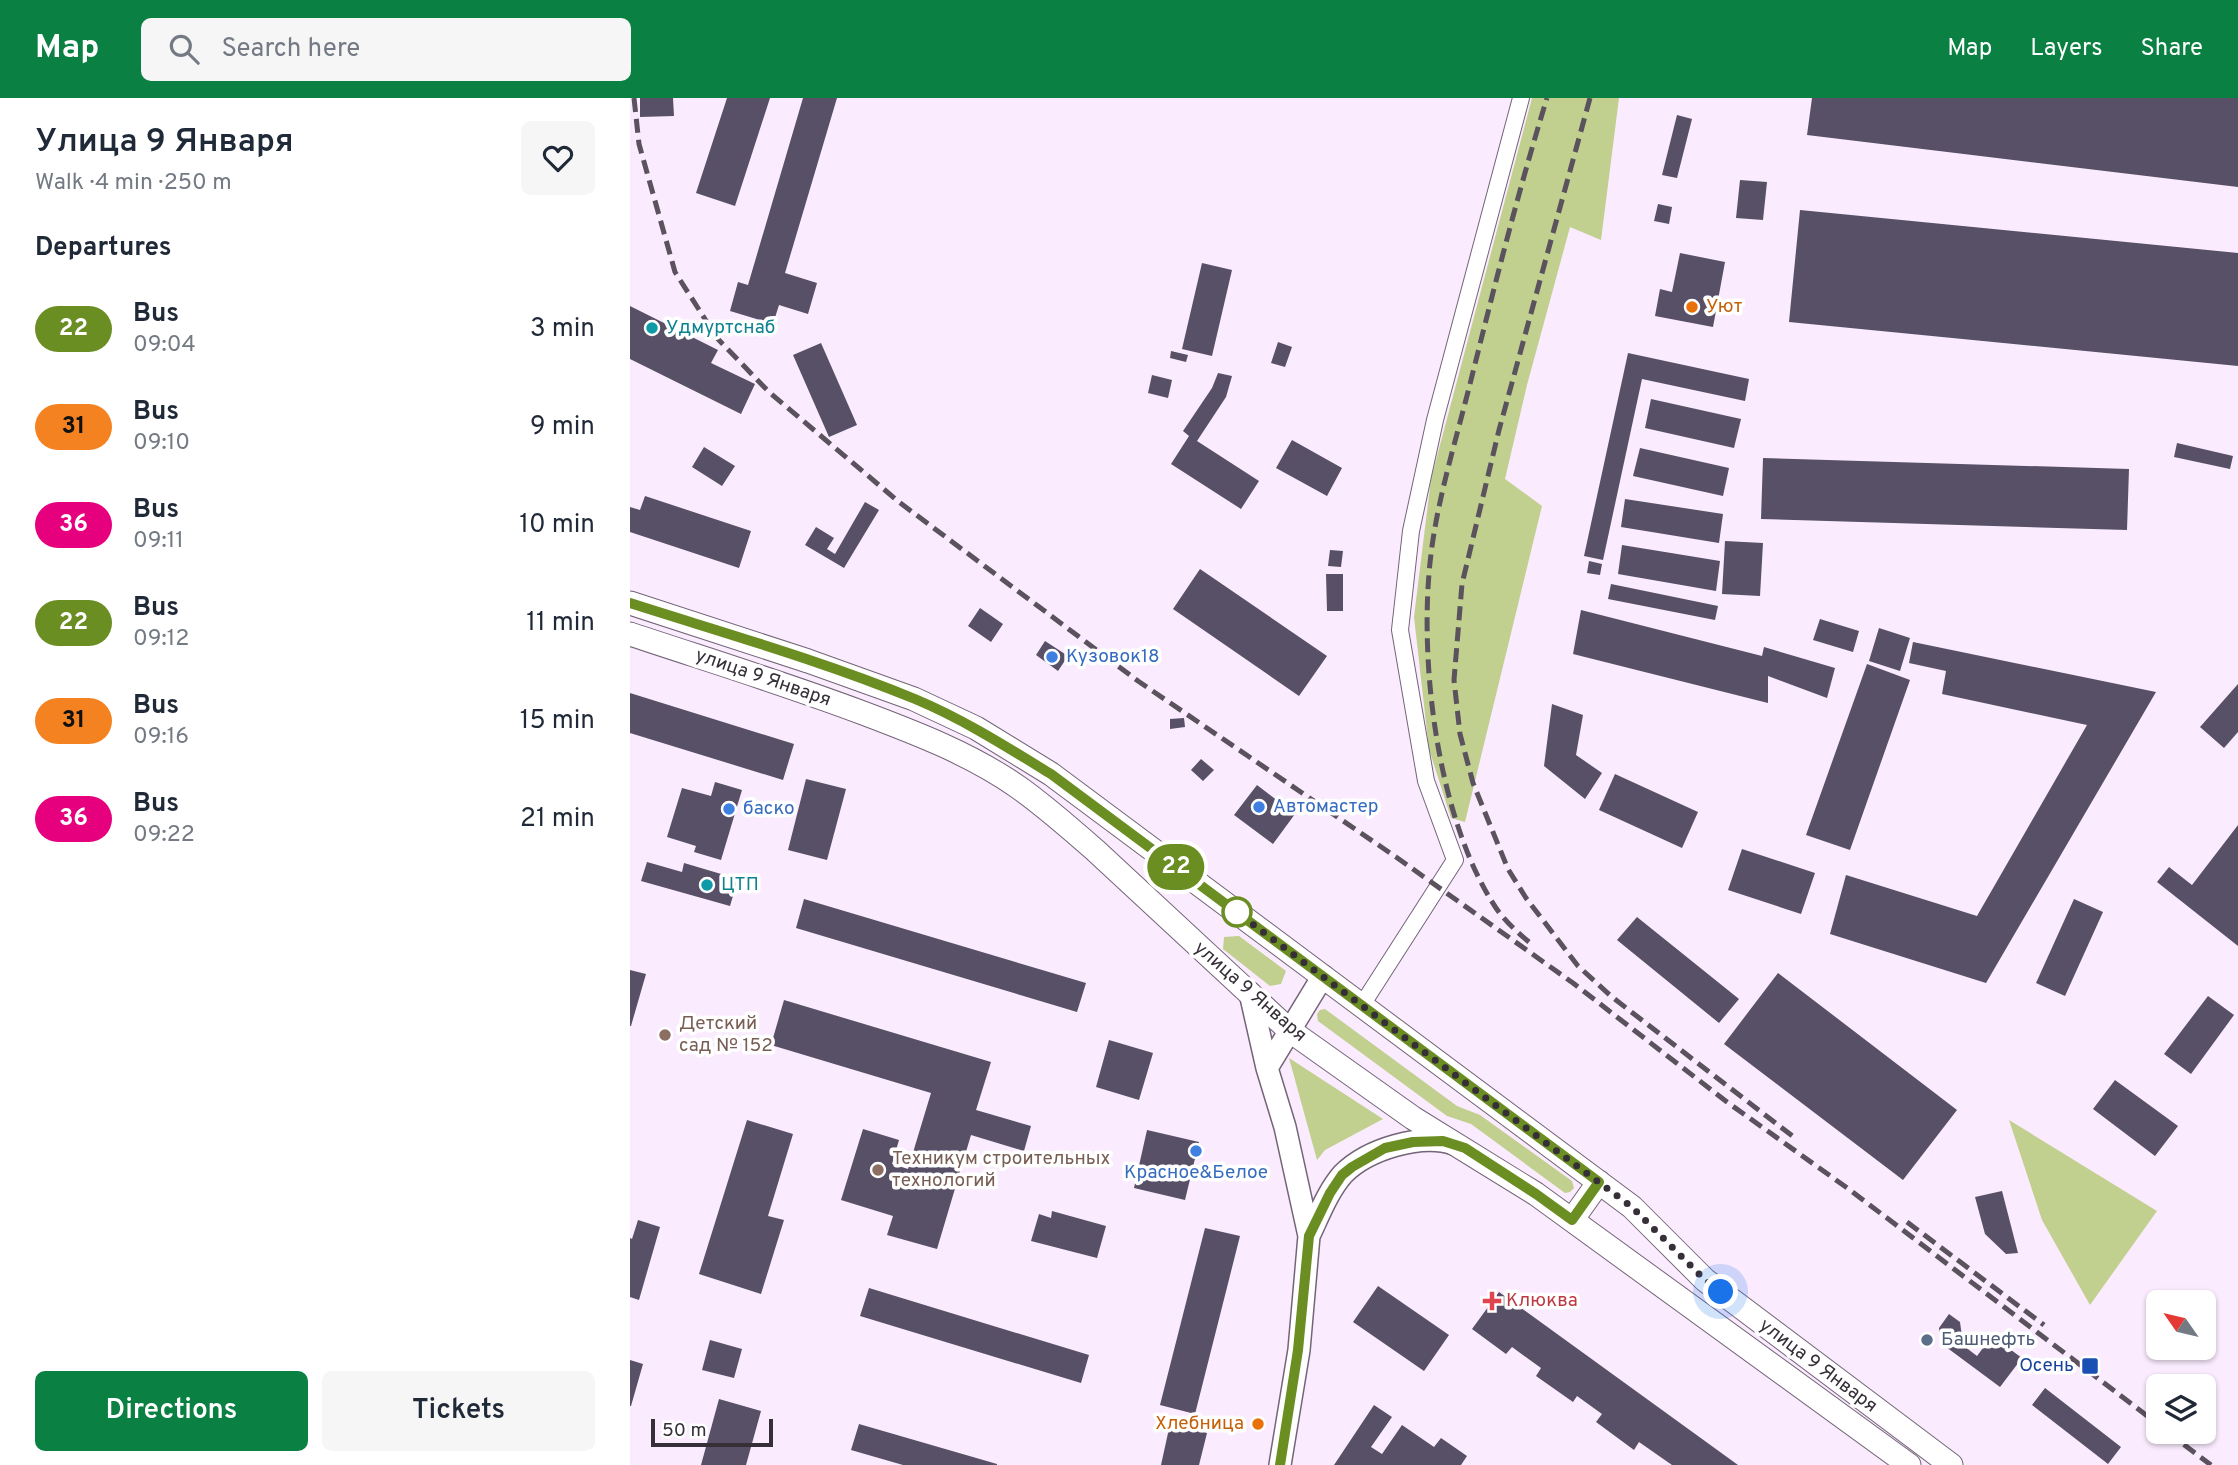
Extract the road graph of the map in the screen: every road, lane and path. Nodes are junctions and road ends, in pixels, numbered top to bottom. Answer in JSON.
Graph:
{"nodes":[{"id":1,"x":1521,"y":98,"type":"edge"},
{"id":2,"x":630,"y":603,"type":"edge"},
{"id":3,"x":630,"y":635,"type":"edge"},
{"id":4,"x":761,"y":645,"type":"junction"},
{"id":5,"x":750,"y":673,"type":"junction"},
{"id":6,"x":1323,"y":976,"type":"junction"},
{"id":7,"x":1250,"y":993,"type":"junction"},
{"id":8,"x":1362,"y":1005,"type":"junction"},
{"id":9,"x":1289,"y":1030,"type":"junction"},
{"id":10,"x":1266,"y":1068,"type":"junction"},
{"id":11,"x":1465,"y":1148,"type":"junction"},
{"id":12,"x":1599,"y":1182,"type":"junction"},
{"id":13,"x":1572,"y":1220,"type":"junction"},
{"id":14,"x":1309,"y":1236,"type":"junction"},
{"id":15,"x":1280,"y":1465,"type":"edge"},
{"id":16,"x":1909,"y":1465,"type":"edge"},
{"id":17,"x":1951,"y":1465,"type":"edge"}],
"edges":[{"from":1,"to":8,"type":"street"},
{"from":2,"to":4,"type":"main road","name":"улица 9 Января"},
{"from":3,"to":5,"type":"main road","name":"улица 9 Января"},
{"from":4,"to":5,"type":"main road"},
{"from":4,"to":6,"type":"main road","name":"улица 9 Января"},
{"from":5,"to":7,"type":"main road","name":"улица 9 Января"},
{"from":6,"to":8,"type":"main road","name":"улица 9 Января"},
{"from":6,"to":9,"type":"street"},
{"from":7,"to":9,"type":"main road","name":"улица 9 Января"},
{"from":7,"to":10,"type":"street"},
{"from":8,"to":12,"type":"main road","name":"улица 9 Января"},
{"from":9,"to":10,"type":"street"},
{"from":9,"to":11,"type":"main road","name":"улица 9 Января"},
{"from":10,"to":14,"type":"street"},
{"from":11,"to":13,"type":"main road","name":"улица 9 Января"},
{"from":11,"to":14,"type":"street"},
{"from":12,"to":13,"type":"main road"},
{"from":12,"to":17,"type":"main road","name":"улица 9 Января"},
{"from":13,"to":16,"type":"main road","name":"улица 9 Января"},
{"from":14,"to":15,"type":"street"}]}
